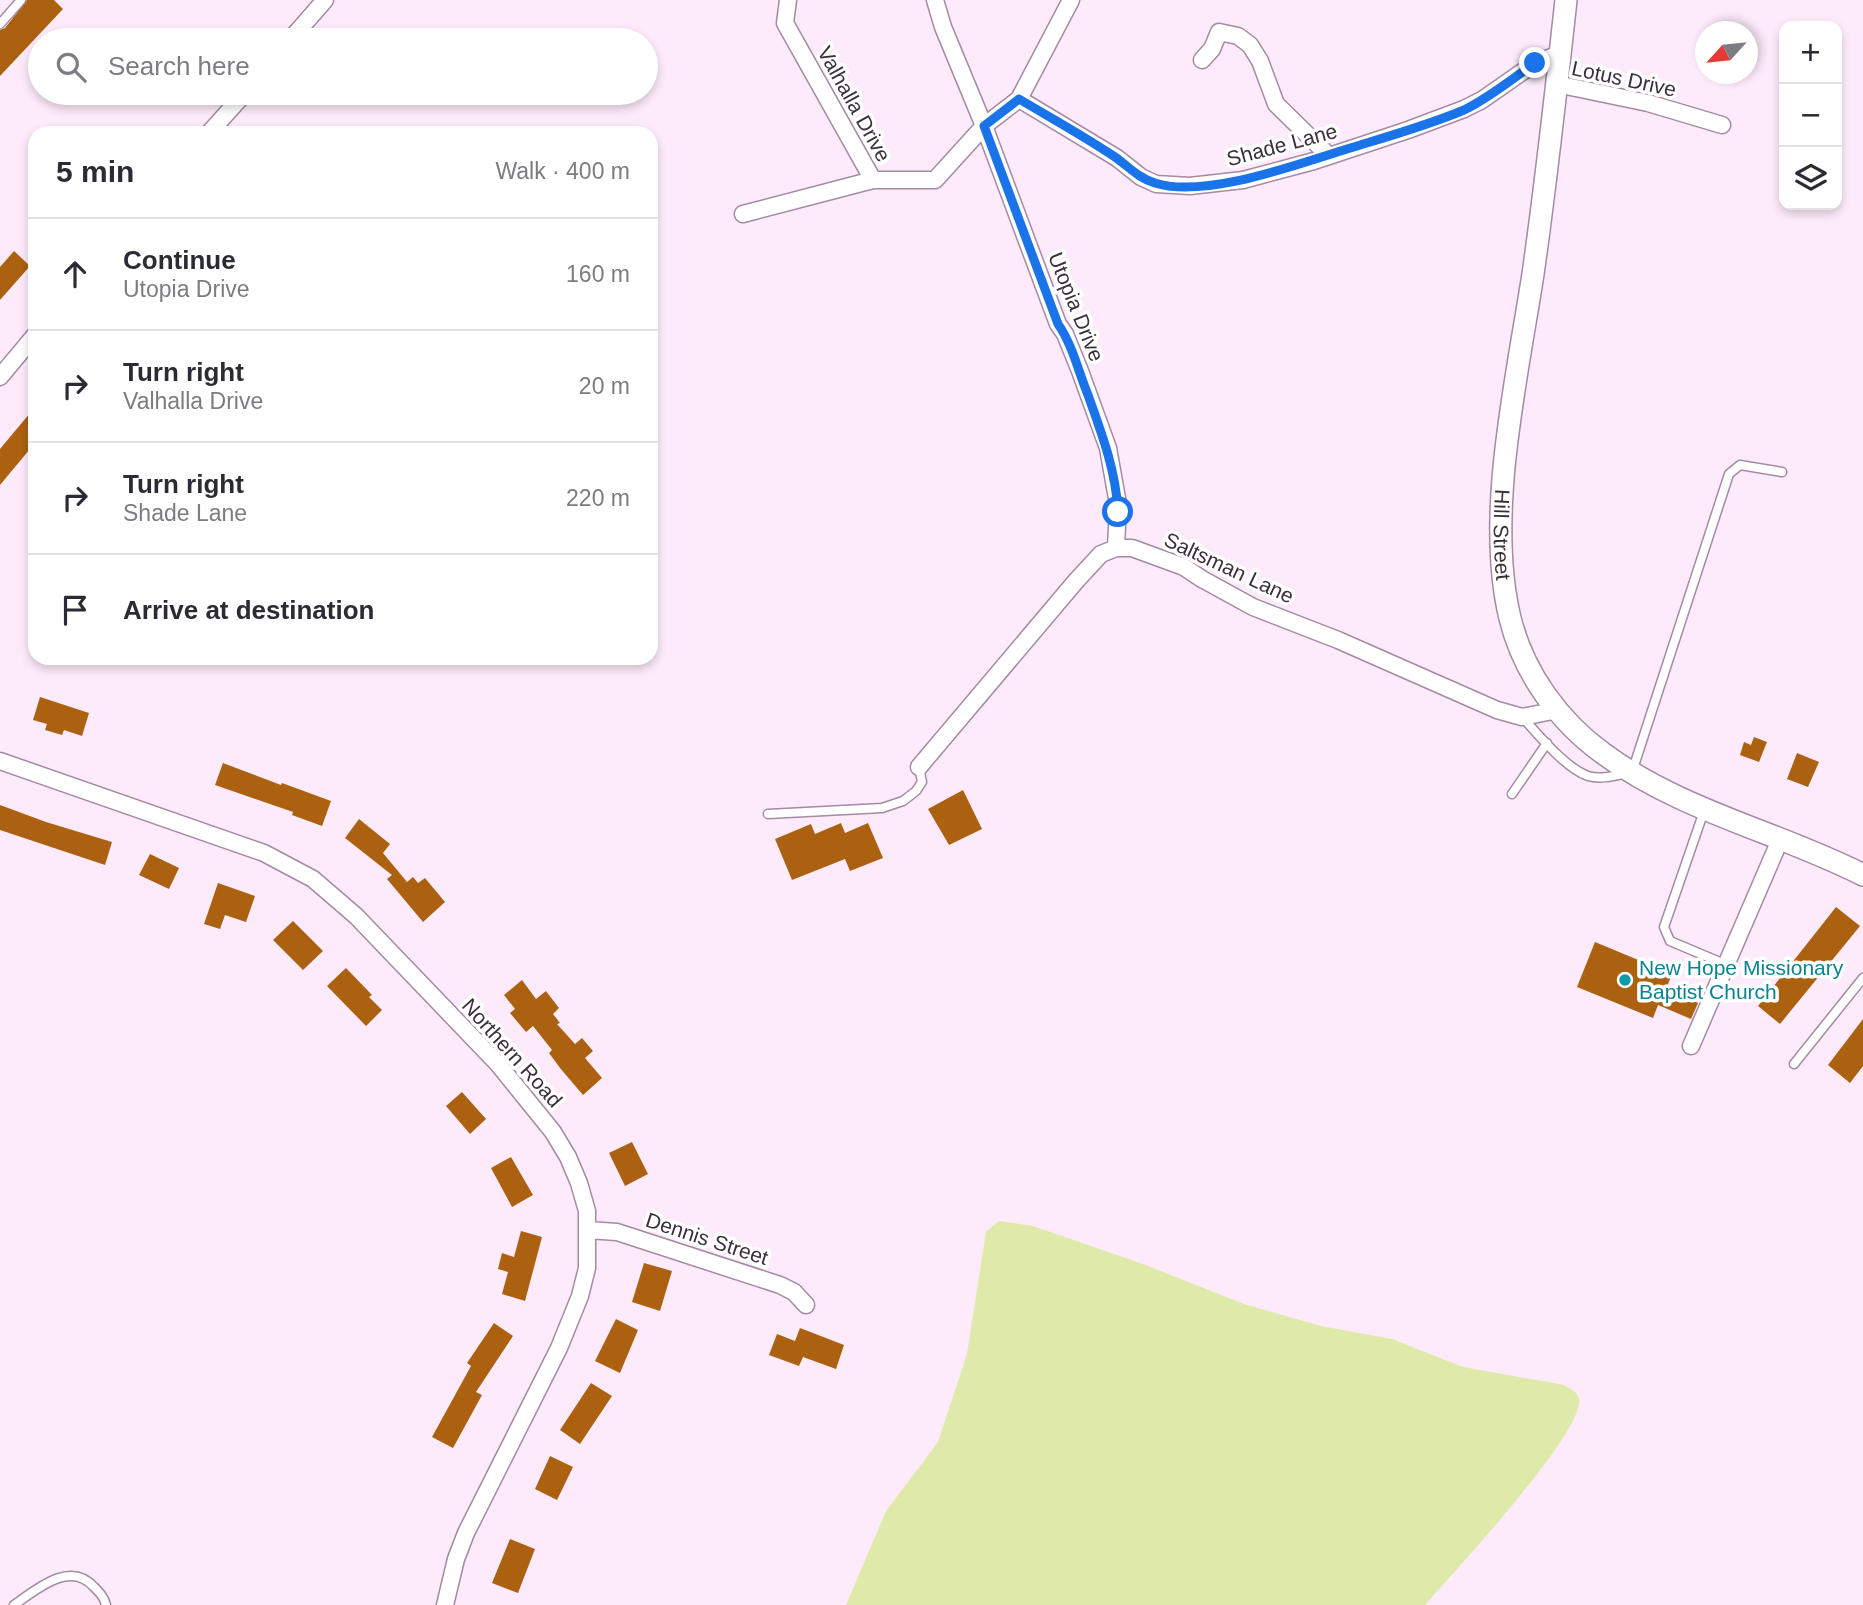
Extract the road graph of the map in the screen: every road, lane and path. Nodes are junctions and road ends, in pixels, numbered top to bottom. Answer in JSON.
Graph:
{"nodes":[{"id":1,"x":21,"y":0,"type":"edge"},
{"id":2,"x":325,"y":0,"type":"edge"},
{"id":3,"x":788,"y":0,"type":"edge"},
{"id":4,"x":935,"y":0,"type":"edge"},
{"id":5,"x":1072,"y":0,"type":"edge"},
{"id":6,"x":1566,"y":0,"type":"edge"},
{"id":7,"x":0,"y":24,"type":"edge"},
{"id":8,"x":300,"y":28,"type":"edge"},
{"id":9,"x":1560,"y":54,"type":"junction"},
{"id":10,"x":1202,"y":60,"type":"dead end"},
{"id":11,"x":1557,"y":86,"type":"junction"},
{"id":12,"x":1019,"y":99,"type":"junction"},
{"id":13,"x":234,"y":105,"type":"edge"},
{"id":14,"x":1722,"y":125,"type":"dead end"},
{"id":15,"x":215,"y":126,"type":"edge"},
{"id":16,"x":984,"y":126,"type":"junction"},
{"id":17,"x":1328,"y":155,"type":"junction"},
{"id":18,"x":873,"y":180,"type":"junction"},
{"id":19,"x":743,"y":215,"type":"dead end"},
{"id":20,"x":28,"y":343,"type":"edge"},
{"id":21,"x":0,"y":377,"type":"edge"},
{"id":22,"x":1782,"y":472,"type":"dead end"},
{"id":23,"x":1116,"y":548,"type":"junction"},
{"id":24,"x":1558,"y":710,"type":"junction"},
{"id":25,"x":1522,"y":717,"type":"junction"},
{"id":26,"x":1547,"y":743,"type":"junction"},
{"id":27,"x":0,"y":761,"type":"edge"},
{"id":28,"x":919,"y":767,"type":"joint"},
{"id":29,"x":1632,"y":772,"type":"junction"},
{"id":30,"x":1512,"y":794,"type":"dead end"},
{"id":31,"x":1705,"y":808,"type":"junction"},
{"id":32,"x":768,"y":814,"type":"dead end"},
{"id":33,"x":1780,"y":840,"type":"junction"},
{"id":34,"x":1863,"y":875,"type":"edge"},
{"id":35,"x":1727,"y":965,"type":"junction"},
{"id":36,"x":1863,"y":978,"type":"edge"},
{"id":37,"x":1691,"y":1046,"type":"dead end"},
{"id":38,"x":1794,"y":1065,"type":"dead end"},
{"id":39,"x":588,"y":1230,"type":"junction"},
{"id":40,"x":806,"y":1305,"type":"dead end"},
{"id":41,"x":14,"y":1605,"type":"edge"},
{"id":42,"x":107,"y":1605,"type":"edge"},
{"id":43,"x":445,"y":1605,"type":"edge"}],
"edges":[{"from":1,"to":7,"type":"lane"},
{"from":2,"to":8,"type":"street"},
{"from":3,"to":18,"type":"street","name":"Valhalla Drive"},
{"from":4,"to":16,"type":"street"},
{"from":5,"to":12,"type":"street","name":"Valhalla Drive"},
{"from":6,"to":9,"type":"street","name":"Hill Street"},
{"from":9,"to":11,"type":"street","name":"Hill Street"},
{"from":9,"to":17,"type":"street","name":"Shade Lane"},
{"from":10,"to":17,"type":"street"},
{"from":11,"to":14,"type":"street","name":"Lotus Drive"},
{"from":11,"to":24,"type":"street","name":"Hill Street"},
{"from":12,"to":16,"type":"street","name":"Valhalla Drive"},
{"from":12,"to":17,"type":"street","name":"Shade Lane"},
{"from":13,"to":15,"type":"street"},
{"from":16,"to":18,"type":"street","name":"Valhalla Drive"},
{"from":16,"to":23,"type":"street","name":"Utopia Drive"},
{"from":18,"to":19,"type":"street"},
{"from":20,"to":21,"type":"street"},
{"from":22,"to":29,"type":"lane"},
{"from":23,"to":25,"type":"street","name":"Saltsman Lane"},
{"from":23,"to":28,"type":"street"},
{"from":24,"to":25,"type":"street","name":"Saltsman Lane"},
{"from":24,"to":29,"type":"street","name":"Hill Street"},
{"from":25,"to":26,"type":"lane"},
{"from":26,"to":29,"type":"lane"},
{"from":26,"to":30,"type":"lane"},
{"from":27,"to":39,"type":"street","name":"Northern Road"},
{"from":28,"to":32,"type":"lane"},
{"from":29,"to":31,"type":"street","name":"Hill Street"},
{"from":31,"to":33,"type":"street","name":"Hill Street"},
{"from":31,"to":35,"type":"lane"},
{"from":33,"to":34,"type":"street","name":"Hill Street"},
{"from":33,"to":35,"type":"street"},
{"from":35,"to":37,"type":"street"},
{"from":36,"to":38,"type":"lane"},
{"from":39,"to":40,"type":"street","name":"Dennis Street"},
{"from":39,"to":43,"type":"street","name":"Northern Road"},
{"from":41,"to":42,"type":"lane"}]}
